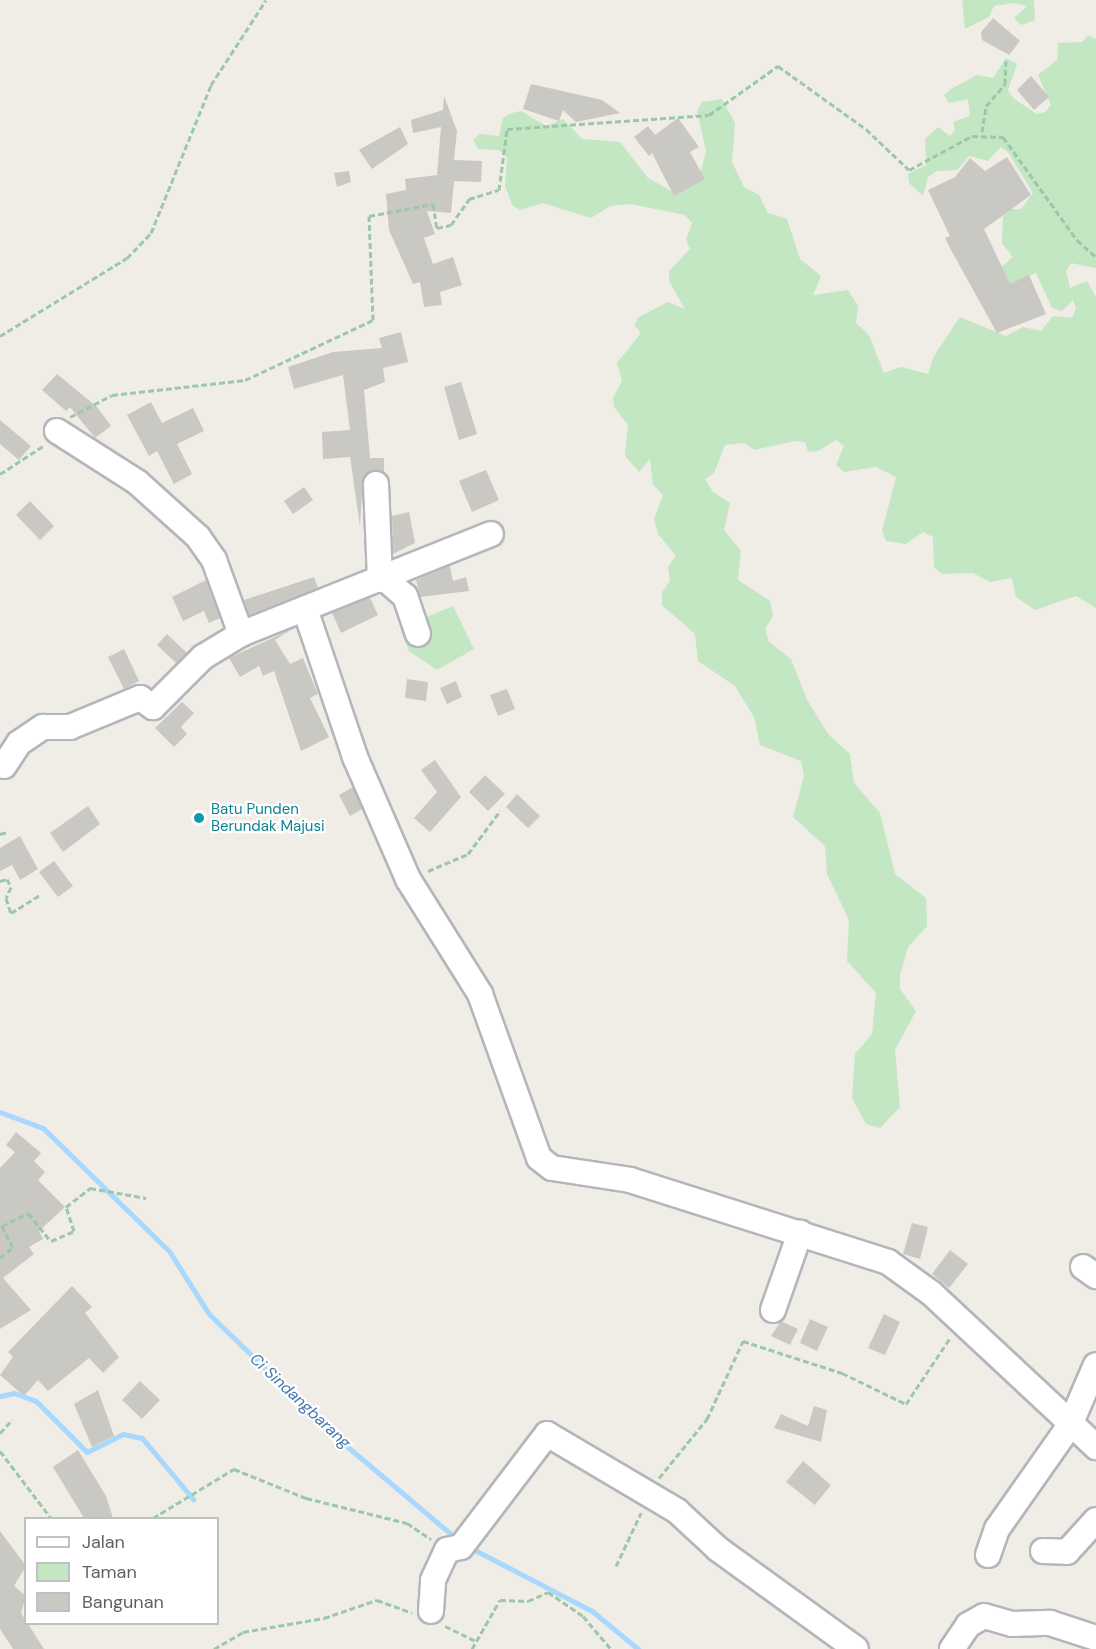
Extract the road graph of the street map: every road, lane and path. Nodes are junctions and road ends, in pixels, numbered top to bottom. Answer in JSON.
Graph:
{"nodes":[{"id":1,"x":266,"y":0,"type":"edge"},
{"id":2,"x":1006,"y":62,"type":"dead end"},
{"id":3,"x":982,"y":133,"type":"junction"},
{"id":4,"x":1096,"y":257,"type":"edge"},
{"id":5,"x":0,"y":336,"type":"edge"},
{"id":6,"x":57,"y":431,"type":"junction"},
{"id":7,"x":0,"y":474,"type":"edge"},
{"id":8,"x":376,"y":484,"type":"dead end"},
{"id":9,"x":491,"y":534,"type":"dead end"},
{"id":10,"x":382,"y":579,"type":"junction"},
{"id":11,"x":305,"y":609,"type":"junction"},
{"id":12,"x":241,"y":634,"type":"junction"},
{"id":13,"x":418,"y":634,"type":"dead end"},
{"id":14,"x":4,"y":766,"type":"dead end"},
{"id":15,"x":500,"y":812,"type":"dead end"},
{"id":16,"x":7,"y":832,"type":"dead end"},
{"id":17,"x":0,"y":834,"type":"edge"},
{"id":18,"x":408,"y":879,"type":"junction"},
{"id":19,"x":0,"y":881,"type":"edge"},
{"id":20,"x":40,"y":895,"type":"dead end"},
{"id":21,"x":146,"y":1198,"type":"dead end"},
{"id":22,"x":800,"y":1233,"type":"junction"},
{"id":23,"x":0,"y":1258,"type":"edge"},
{"id":24,"x":773,"y":1310,"type":"dead end"},
{"id":25,"x":961,"y":1321,"type":"junction"},
{"id":26,"x":1096,"y":1365,"type":"edge"},
{"id":27,"x":12,"y":1420,"type":"dead end"},
{"id":28,"x":1070,"y":1425,"type":"junction"},
{"id":29,"x":0,"y":1433,"type":"edge"},
{"id":30,"x":1096,"y":1447,"type":"edge"},
{"id":31,"x":0,"y":1451,"type":"edge"},
{"id":32,"x":651,"y":1493,"type":"junction"},
{"id":33,"x":50,"y":1517,"type":"edge"},
{"id":34,"x":155,"y":1517,"type":"edge"},
{"id":35,"x":1096,"y":1520,"type":"edge"},
{"id":36,"x":454,"y":1548,"type":"junction"},
{"id":37,"x":1043,"y":1551,"type":"dead end"},
{"id":38,"x":988,"y":1555,"type":"dead end"},
{"id":39,"x":616,"y":1566,"type":"dead end"},
{"id":40,"x":430,"y":1611,"type":"junction"},
{"id":41,"x":1096,"y":1638,"type":"edge"},
{"id":42,"x":476,"y":1641,"type":"junction"},
{"id":43,"x":214,"y":1649,"type":"edge"},
{"id":44,"x":472,"y":1649,"type":"edge"},
{"id":45,"x":611,"y":1649,"type":"edge"},
{"id":46,"x":856,"y":1649,"type":"edge"},
{"id":47,"x":952,"y":1649,"type":"edge"}],
"edges":[{"from":1,"to":5,"type":"path"},
{"from":2,"to":3,"type":"path"},
{"from":3,"to":4,"type":"path"},
{"from":3,"to":6,"type":"path"},
{"from":6,"to":7,"type":"path"},
{"from":6,"to":12,"type":"street"},
{"from":8,"to":10,"type":"street"},
{"from":9,"to":10,"type":"street"},
{"from":10,"to":11,"type":"street"},
{"from":10,"to":13,"type":"street"},
{"from":11,"to":12,"type":"street"},
{"from":11,"to":18,"type":"street"},
{"from":12,"to":14,"type":"street"},
{"from":15,"to":18,"type":"path"},
{"from":16,"to":17,"type":"path"},
{"from":18,"to":22,"type":"street"},
{"from":19,"to":20,"type":"path"},
{"from":21,"to":23,"type":"path"},
{"from":22,"to":24,"type":"street"},
{"from":22,"to":25,"type":"street"},
{"from":25,"to":28,"type":"street"},
{"from":25,"to":32,"type":"path"},
{"from":26,"to":28,"type":"street"},
{"from":27,"to":29,"type":"path"},
{"from":28,"to":30,"type":"street"},
{"from":28,"to":38,"type":"street"},
{"from":31,"to":33,"type":"path"},
{"from":32,"to":36,"type":"street"},
{"from":32,"to":39,"type":"path"},
{"from":32,"to":46,"type":"street"},
{"from":34,"to":36,"type":"path"},
{"from":35,"to":37,"type":"street"},
{"from":36,"to":40,"type":"street"},
{"from":40,"to":42,"type":"path"},
{"from":40,"to":43,"type":"path"},
{"from":41,"to":47,"type":"street"},
{"from":42,"to":44,"type":"path"},
{"from":42,"to":45,"type":"path"}]}
